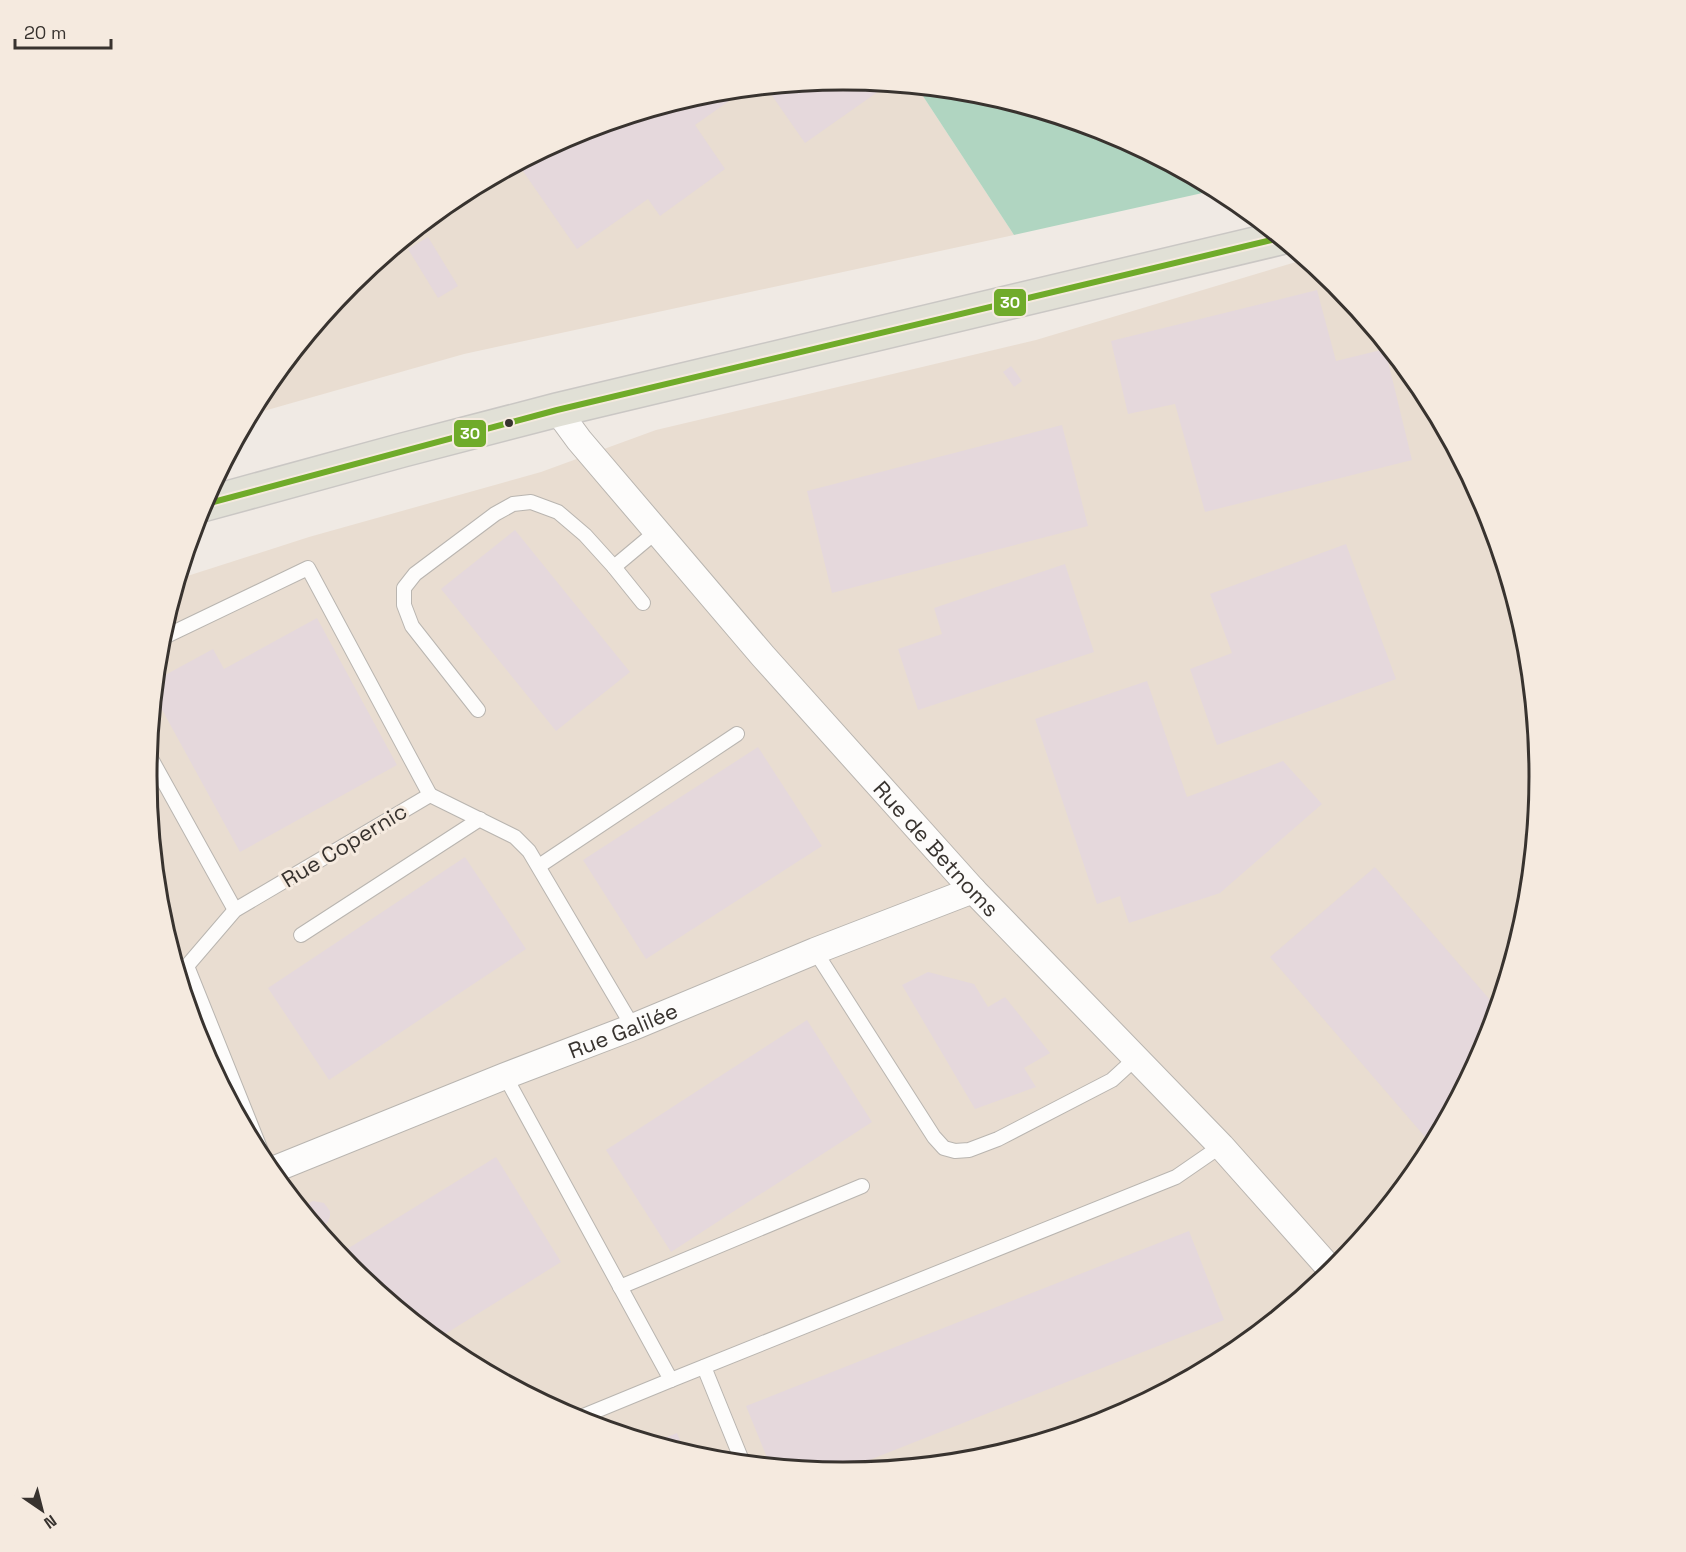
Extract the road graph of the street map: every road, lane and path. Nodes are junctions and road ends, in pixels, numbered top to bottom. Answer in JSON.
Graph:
{"nodes":[{"id":1,"x":1271,"y":240,"type":"edge"},
{"id":2,"x":557,"y":410,"type":"junction"},
{"id":3,"x":214,"y":502,"type":"edge"},
{"id":4,"x":657,"y":531,"type":"junction"},
{"id":5,"x":614,"y":567,"type":"junction"},
{"id":6,"x":643,"y":603,"type":"dead end"},
{"id":7,"x":172,"y":633,"type":"edge"},
{"id":8,"x":478,"y":710,"type":"dead end"},
{"id":9,"x":736,"y":735,"type":"dead end"},
{"id":10,"x":157,"y":770,"type":"edge"},
{"id":11,"x":430,"y":795,"type":"junction"},
{"id":12,"x":480,"y":819,"type":"junction"},
{"id":13,"x":539,"y":866,"type":"junction"},
{"id":14,"x":974,"y":890,"type":"junction"},
{"id":15,"x":235,"y":910,"type":"junction"},
{"id":16,"x":301,"y":936,"type":"dead end"},
{"id":17,"x":815,"y":951,"type":"junction"},
{"id":18,"x":183,"y":965,"type":"edge"},
{"id":19,"x":188,"y":982,"type":"edge"},
{"id":20,"x":633,"y":1027,"type":"junction"},
{"id":21,"x":1136,"y":1058,"type":"junction"},
{"id":22,"x":505,"y":1076,"type":"junction"},
{"id":23,"x":240,"y":1103,"type":"edge"},
{"id":24,"x":1221,"y":1146,"type":"junction"},
{"id":25,"x":279,"y":1165,"type":"edge"},
{"id":26,"x":862,"y":1186,"type":"dead end"},
{"id":27,"x":1325,"y":1263,"type":"edge"},
{"id":28,"x":620,"y":1287,"type":"junction"},
{"id":29,"x":704,"y":1367,"type":"junction"},
{"id":30,"x":671,"y":1380,"type":"junction"},
{"id":31,"x":589,"y":1414,"type":"edge"},
{"id":32,"x":738,"y":1454,"type":"edge"}],
"edges":[{"from":1,"to":2,"type":"main road"},
{"from":2,"to":3,"type":"main road"},
{"from":2,"to":4,"type":"street","name":"Rue de Betnoms"},
{"from":4,"to":5,"type":"lane"},
{"from":4,"to":14,"type":"street","name":"Rue de Betnoms"},
{"from":5,"to":6,"type":"lane"},
{"from":5,"to":8,"type":"lane"},
{"from":7,"to":11,"type":"lane"},
{"from":9,"to":13,"type":"lane"},
{"from":10,"to":15,"type":"lane"},
{"from":11,"to":12,"type":"lane","name":"Rue Copernic"},
{"from":11,"to":15,"type":"lane","name":"Rue Copernic"},
{"from":12,"to":13,"type":"lane","name":"Rue Copernic"},
{"from":12,"to":16,"type":"lane"},
{"from":13,"to":20,"type":"lane","name":"Rue Copernic"},
{"from":14,"to":17,"type":"street","name":"Rue Galilée"},
{"from":14,"to":21,"type":"street","name":"Rue de Betnoms"},
{"from":15,"to":18,"type":"lane","name":"Rue Copernic"},
{"from":17,"to":20,"type":"street","name":"Rue Galilée"},
{"from":17,"to":21,"type":"lane"},
{"from":19,"to":23,"type":"lane","name":"Rue Copernic"},
{"from":20,"to":22,"type":"street","name":"Rue Galilée"},
{"from":21,"to":24,"type":"street","name":"Rue de Betnoms"},
{"from":22,"to":25,"type":"street","name":"Rue Galilée"},
{"from":22,"to":28,"type":"lane"},
{"from":24,"to":27,"type":"street","name":"Rue de Betnoms"},
{"from":24,"to":29,"type":"lane"},
{"from":26,"to":28,"type":"lane"},
{"from":28,"to":30,"type":"lane"},
{"from":29,"to":30,"type":"lane"},
{"from":29,"to":32,"type":"lane"},
{"from":30,"to":31,"type":"lane"}]}
